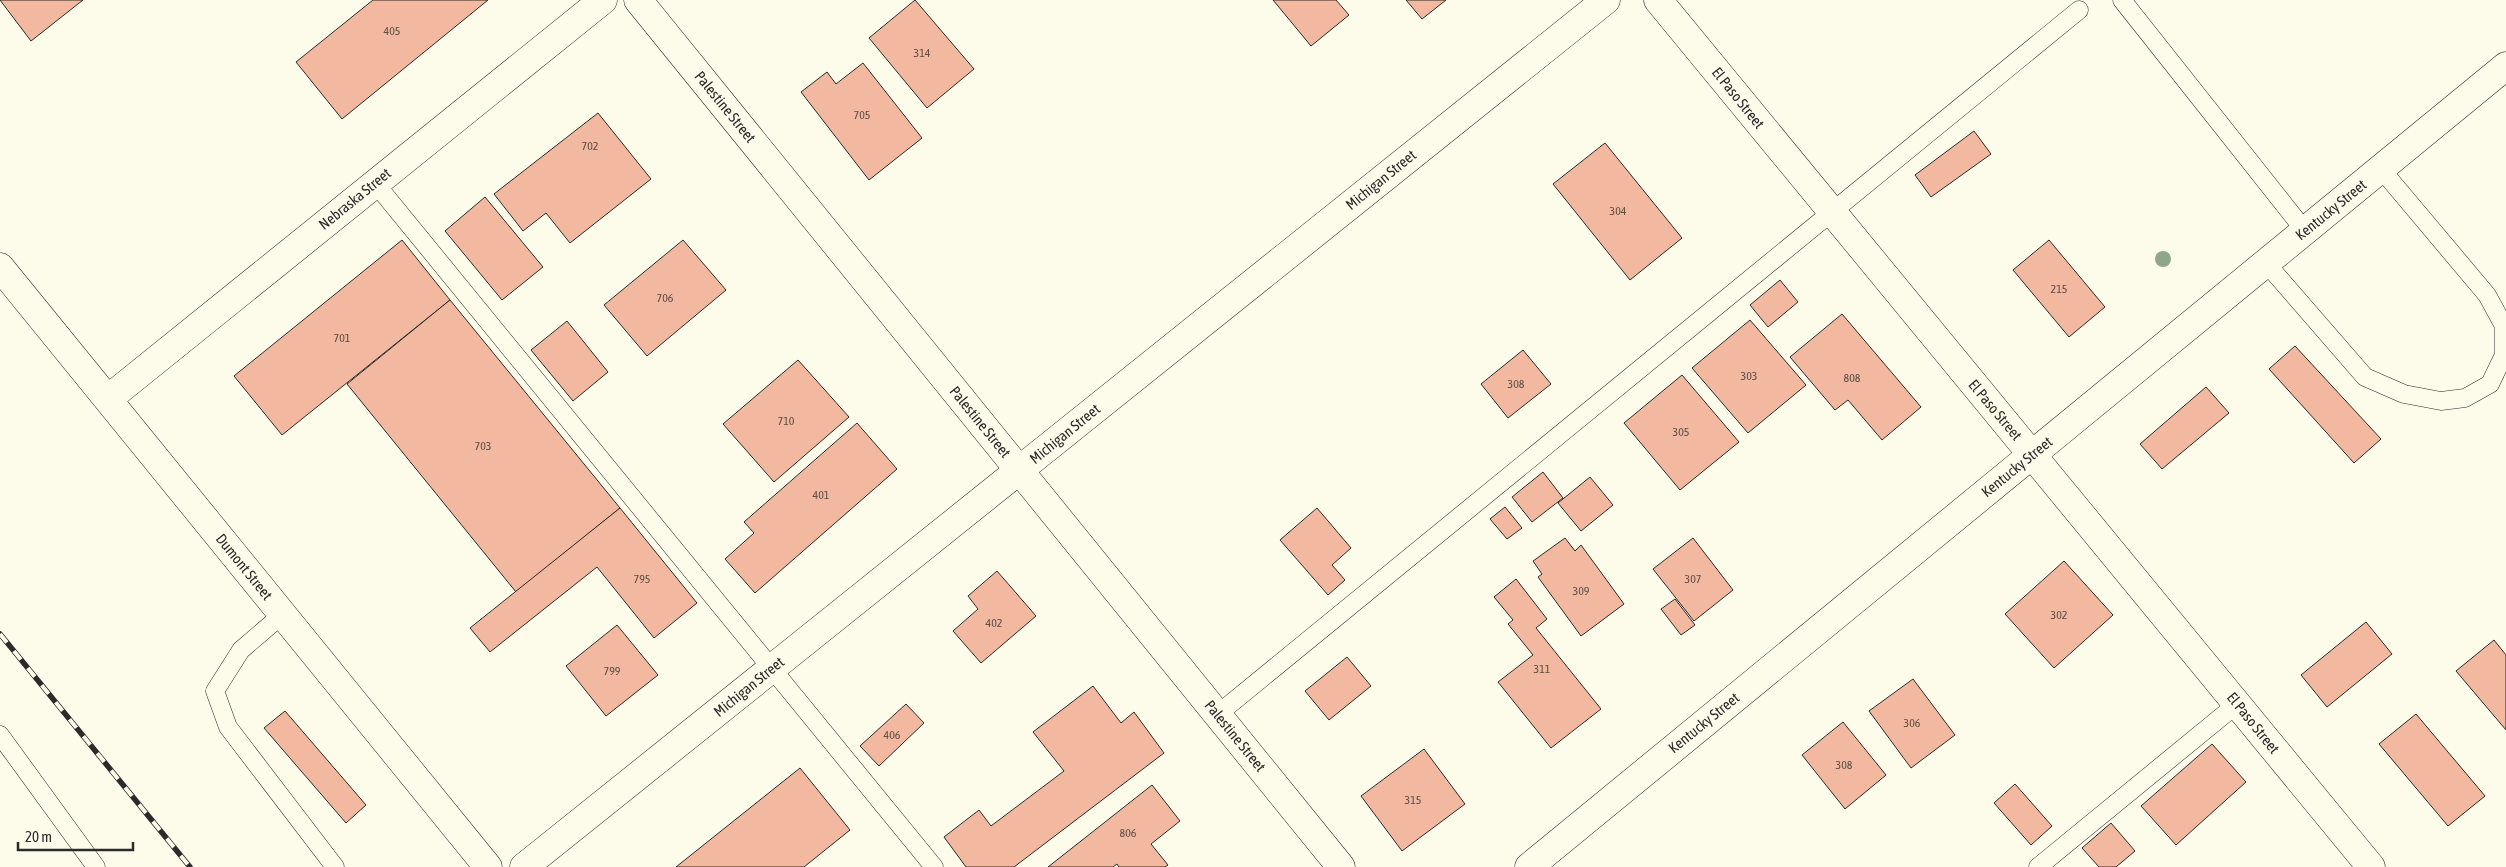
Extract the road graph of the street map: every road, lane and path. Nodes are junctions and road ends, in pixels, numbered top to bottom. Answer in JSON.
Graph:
{"nodes":[{"id":1,"x":603,"y":0,"type":"edge"},
{"id":2,"x":638,"y":0,"type":"edge"},
{"id":3,"x":1606,"y":0,"type":"edge"},
{"id":4,"x":1658,"y":0,"type":"edge"},
{"id":5,"x":2122,"y":0,"type":"edge"},
{"id":6,"x":2079,"y":10,"type":"dead end"},
{"id":7,"x":2506,"y":66,"type":"edge"},
{"id":8,"x":2381,"y":169,"type":"junction"},
{"id":9,"x":375,"y":183,"type":"junction"},
{"id":10,"x":1832,"y":212,"type":"junction"},
{"id":11,"x":2305,"y":231,"type":"junction"},
{"id":12,"x":2266,"y":263,"type":"junction"},
{"id":13,"x":0,"y":267,"type":"edge"},
{"id":14,"x":108,"y":399,"type":"junction"},
{"id":15,"x":2032,"y":455,"type":"junction"},
{"id":16,"x":1020,"y":471,"type":"junction"},
{"id":17,"x":283,"y":614,"type":"junction"},
{"id":18,"x":772,"y":668,"type":"junction"},
{"id":19,"x":2237,"y":704,"type":"junction"},
{"id":20,"x":1218,"y":714,"type":"junction"},
{"id":21,"x":0,"y":735,"type":"edge"},
{"id":22,"x":96,"y":867,"type":"edge"},
{"id":23,"x":335,"y":867,"type":"edge"},
{"id":24,"x":488,"y":867,"type":"edge"},
{"id":25,"x":524,"y":867,"type":"edge"},
{"id":26,"x":934,"y":867,"type":"edge"},
{"id":27,"x":1341,"y":867,"type":"edge"},
{"id":28,"x":1529,"y":867,"type":"edge"},
{"id":29,"x":2038,"y":867,"type":"edge"},
{"id":30,"x":2371,"y":867,"type":"edge"}],
"edges":[{"from":1,"to":9,"type":"street","name":"Nebraska Street"},
{"from":2,"to":16,"type":"street","name":"Palestine Street"},
{"from":3,"to":16,"type":"street","name":"Michigan Street"},
{"from":4,"to":10,"type":"street","name":"El Paso Street"},
{"from":5,"to":11,"type":"lane"},
{"from":6,"to":10,"type":"lane"},
{"from":7,"to":8,"type":"street","name":"Kentucky Street"},
{"from":8,"to":11,"type":"street","name":"Kentucky Street"},
{"from":8,"to":12,"type":"lane"},
{"from":9,"to":14,"type":"street","name":"Nebraska Street"},
{"from":9,"to":18,"type":"lane"},
{"from":10,"to":15,"type":"street","name":"El Paso Street"},
{"from":10,"to":20,"type":"lane"},
{"from":11,"to":12,"type":"street","name":"Kentucky Street"},
{"from":12,"to":15,"type":"street","name":"Kentucky Street"},
{"from":13,"to":14,"type":"street","name":"Dumont Street"},
{"from":14,"to":17,"type":"street","name":"Dumont Street"},
{"from":15,"to":19,"type":"street","name":"El Paso Street"},
{"from":15,"to":28,"type":"street","name":"Kentucky Street"},
{"from":16,"to":18,"type":"street","name":"Michigan Street"},
{"from":16,"to":20,"type":"street","name":"Palestine Street"},
{"from":17,"to":23,"type":"lane"},
{"from":17,"to":24,"type":"street","name":"Dumont Street"},
{"from":18,"to":25,"type":"street","name":"Michigan Street"},
{"from":18,"to":26,"type":"lane"},
{"from":19,"to":29,"type":"lane"},
{"from":19,"to":30,"type":"street","name":"El Paso Street"},
{"from":20,"to":27,"type":"street","name":"Palestine Street"},
{"from":21,"to":22,"type":"lane"}]}
